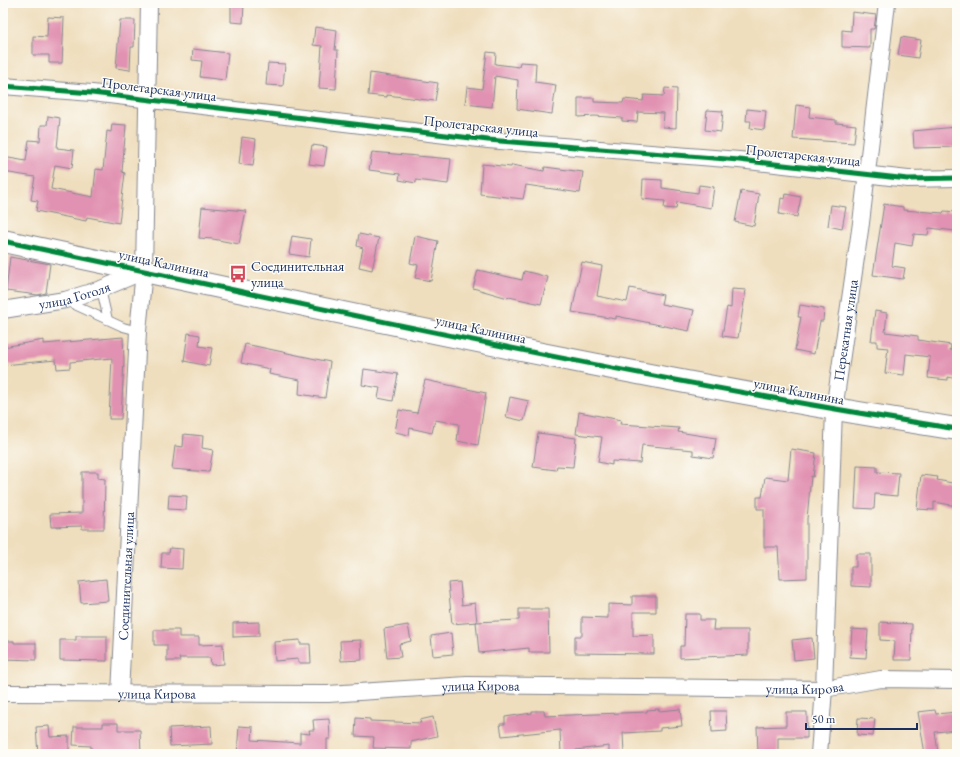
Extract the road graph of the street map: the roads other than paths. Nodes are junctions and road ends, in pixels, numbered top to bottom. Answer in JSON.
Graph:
{"nodes":[{"id":1,"x":149,"y":3,"type":"edge"},
{"id":2,"x":888,"y":3,"type":"edge"},
{"id":3,"x":3,"y":86,"type":"edge"},
{"id":4,"x":146,"y":100,"type":"junction"},
{"id":5,"x":866,"y":173,"type":"junction"},
{"id":6,"x":957,"y":178,"type":"edge"},
{"id":7,"x":3,"y":241,"type":"edge"},
{"id":8,"x":144,"y":271,"type":"junction"},
{"id":9,"x":101,"y":289,"type":"junction"},
{"id":10,"x":65,"y":300,"type":"junction"},
{"id":11,"x":3,"y":310,"type":"edge"},
{"id":12,"x":108,"y":320,"type":"junction"},
{"id":13,"x":138,"y":331,"type":"junction"},
{"id":14,"x":834,"y":410,"type":"junction"},
{"id":15,"x":957,"y":429,"type":"edge"},
{"id":16,"x":957,"y":680,"type":"edge"},
{"id":17,"x":824,"y":689,"type":"junction"},
{"id":18,"x":3,"y":692,"type":"edge"},
{"id":19,"x":120,"y":694,"type":"junction"},
{"id":20,"x":819,"y":754,"type":"edge"}],
"edges":[{"from":1,"to":4,"type":"street","name":"Соединительная улица"},
{"from":2,"to":5,"type":"street","name":"Перекатная улица"},
{"from":3,"to":4,"type":"street","name":"Пролетарская улица"},
{"from":4,"to":5,"type":"street","name":"Пролетарская улица"},
{"from":4,"to":8,"type":"street","name":"Соединительная улица"},
{"from":5,"to":6,"type":"street","name":"Пролетарская улица"},
{"from":5,"to":14,"type":"street","name":"Перекатная улица"},
{"from":7,"to":8,"type":"street","name":"улица Калинина"},
{"from":8,"to":9,"type":"street","name":"улица Гоголя"},
{"from":8,"to":13,"type":"street","name":"Соединительная улица"},
{"from":8,"to":14,"type":"street","name":"улица Калинина"},
{"from":9,"to":10,"type":"street","name":"улица Гоголя"},
{"from":9,"to":12,"type":"lane"},
{"from":10,"to":11,"type":"street","name":"улица Гоголя"},
{"from":10,"to":12,"type":"lane"},
{"from":12,"to":13,"type":"lane"},
{"from":13,"to":19,"type":"street","name":"Соединительная улица"},
{"from":14,"to":15,"type":"street","name":"улица Калинина"},
{"from":14,"to":17,"type":"street","name":"Перекатная улица"},
{"from":16,"to":17,"type":"street","name":"улица Кирова"},
{"from":17,"to":19,"type":"street","name":"улица Кирова"},
{"from":17,"to":20,"type":"street","name":"Перекатная улица"},
{"from":18,"to":19,"type":"street","name":"улица Кирова"}]}
